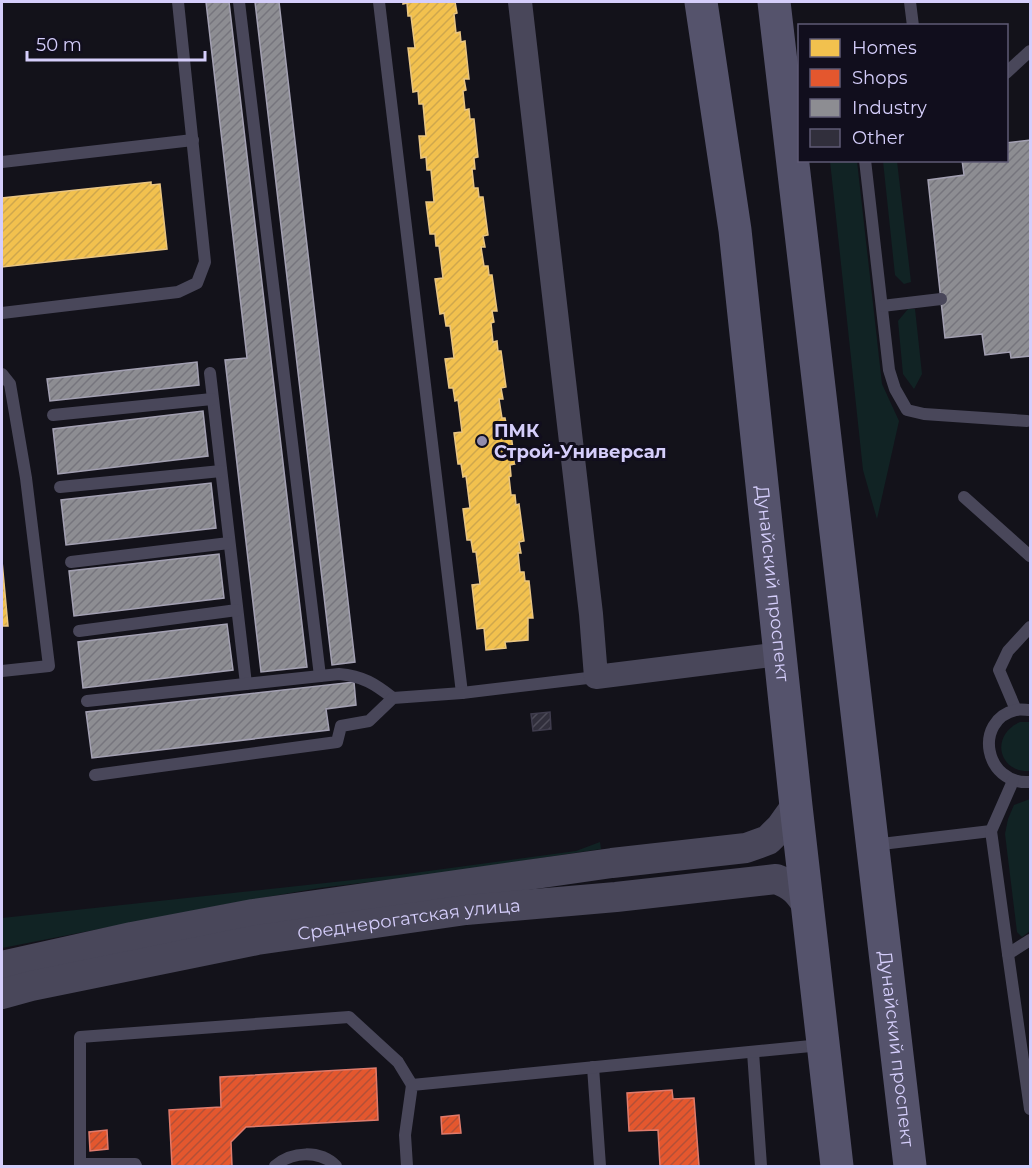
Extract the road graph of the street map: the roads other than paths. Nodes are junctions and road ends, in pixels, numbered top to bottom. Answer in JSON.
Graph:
{"nodes":[{"id":1,"x":178,"y":2,"type":"edge"},
{"id":2,"x":239,"y":2,"type":"edge"},
{"id":3,"x":379,"y":2,"type":"edge"},
{"id":4,"x":520,"y":2,"type":"edge"},
{"id":5,"x":701,"y":2,"type":"edge"},
{"id":6,"x":774,"y":2,"type":"edge"},
{"id":7,"x":910,"y":2,"type":"edge"},
{"id":8,"x":913,"y":24,"type":"edge"},
{"id":9,"x":1030,"y":51,"type":"edge"},
{"id":10,"x":1008,"y":71,"type":"edge"},
{"id":11,"x":793,"y":118,"type":"edge"},
{"id":12,"x":193,"y":140,"type":"junction"},
{"id":13,"x":2,"y":162,"type":"edge"},
{"id":14,"x":865,"y":162,"type":"edge"},
{"id":15,"x":941,"y":299,"type":"dead end"},
{"id":16,"x":882,"y":306,"type":"junction"},
{"id":17,"x":2,"y":313,"type":"edge"},
{"id":18,"x":210,"y":373,"type":"dead end"},
{"id":19,"x":2,"y":375,"type":"edge"},
{"id":20,"x":212,"y":399,"type":"junction"},
{"id":21,"x":53,"y":415,"type":"dead end"},
{"id":22,"x":1029,"y":422,"type":"edge"},
{"id":23,"x":221,"y":471,"type":"junction"},
{"id":24,"x":60,"y":488,"type":"dead end"},
{"id":25,"x":964,"y":497,"type":"dead end"},
{"id":26,"x":229,"y":543,"type":"junction"},
{"id":27,"x":1030,"y":556,"type":"edge"},
{"id":28,"x":71,"y":562,"type":"dead end"},
{"id":29,"x":237,"y":610,"type":"junction"},
{"id":30,"x":1030,"y":627,"type":"edge"},
{"id":31,"x":79,"y":631,"type":"dead end"},
{"id":32,"x":780,"y":654,"type":"junction"},
{"id":33,"x":2,"y":671,"type":"edge"},
{"id":34,"x":320,"y":676,"type":"junction"},
{"id":35,"x":596,"y":677,"type":"junction"},
{"id":36,"x":246,"y":684,"type":"junction"},
{"id":37,"x":462,"y":693,"type":"junction"},
{"id":38,"x":393,"y":698,"type":"junction"},
{"id":39,"x":87,"y":701,"type":"dead end"},
{"id":40,"x":1016,"y":710,"type":"junction"},
{"id":41,"x":1030,"y":710,"type":"edge"},
{"id":42,"x":95,"y":775,"type":"dead end"},
{"id":43,"x":1013,"y":781,"type":"junction"},
{"id":44,"x":1030,"y":782,"type":"edge"},
{"id":45,"x":796,"y":806,"type":"junction"},
{"id":46,"x":991,"y":831,"type":"junction"},
{"id":47,"x":872,"y":845,"type":"junction"},
{"id":48,"x":808,"y":907,"type":"junction"},
{"id":49,"x":1030,"y":940,"type":"edge"},
{"id":50,"x":1008,"y":954,"type":"junction"},
{"id":51,"x":2,"y":966,"type":"edge"},
{"id":52,"x":2,"y":994,"type":"edge"},
{"id":53,"x":822,"y":1045,"type":"junction"},
{"id":54,"x":753,"y":1052,"type":"junction"},
{"id":55,"x":593,"y":1067,"type":"junction"},
{"id":56,"x":412,"y":1085,"type":"junction"},
{"id":57,"x":1030,"y":1109,"type":"edge"},
{"id":58,"x":80,"y":1165,"type":"edge"},
{"id":59,"x":135,"y":1167,"type":"edge"},
{"id":60,"x":275,"y":1167,"type":"edge"},
{"id":61,"x":336,"y":1167,"type":"edge"},
{"id":62,"x":407,"y":1167,"type":"edge"},
{"id":63,"x":600,"y":1167,"type":"edge"},
{"id":64,"x":761,"y":1167,"type":"edge"},
{"id":65,"x":837,"y":1167,"type":"edge"},
{"id":66,"x":910,"y":1167,"type":"edge"}],
"edges":[{"from":1,"to":12,"type":"lane"},
{"from":2,"to":34,"type":"lane"},
{"from":3,"to":37,"type":"lane"},
{"from":4,"to":35,"type":"street"},
{"from":5,"to":32,"type":"main road","name":"Дунайский проспект"},
{"from":6,"to":11,"type":"main road","name":"Дунайский проспект"},
{"from":7,"to":8,"type":"lane"},
{"from":9,"to":10,"type":"lane"},
{"from":11,"to":47,"type":"main road","name":"Дунайский проспект"},
{"from":12,"to":13,"type":"lane"},
{"from":12,"to":17,"type":"lane"},
{"from":14,"to":16,"type":"lane"},
{"from":15,"to":16,"type":"lane"},
{"from":16,"to":22,"type":"lane"},
{"from":18,"to":20,"type":"lane"},
{"from":19,"to":33,"type":"lane"},
{"from":20,"to":21,"type":"lane"},
{"from":20,"to":23,"type":"lane"},
{"from":23,"to":24,"type":"lane"},
{"from":23,"to":26,"type":"lane"},
{"from":25,"to":27,"type":"lane"},
{"from":26,"to":28,"type":"lane"},
{"from":26,"to":29,"type":"lane"},
{"from":29,"to":31,"type":"lane"},
{"from":29,"to":36,"type":"lane"},
{"from":30,"to":40,"type":"lane"},
{"from":32,"to":35,"type":"street"},
{"from":32,"to":45,"type":"main road","name":"Дунайский проспект"},
{"from":34,"to":36,"type":"lane"},
{"from":34,"to":38,"type":"lane"},
{"from":35,"to":37,"type":"lane"},
{"from":36,"to":39,"type":"lane"},
{"from":37,"to":38,"type":"lane"},
{"from":38,"to":42,"type":"lane"},
{"from":40,"to":41,"type":"lane"},
{"from":40,"to":43,"type":"lane"},
{"from":43,"to":44,"type":"lane"},
{"from":43,"to":46,"type":"lane"},
{"from":45,"to":48,"type":"main road","name":"Дунайский проспект"},
{"from":45,"to":51,"type":"street","name":"Среднерогатская улица"},
{"from":46,"to":47,"type":"lane"},
{"from":46,"to":50,"type":"lane"},
{"from":47,"to":66,"type":"main road","name":"Дунайский проспект"},
{"from":48,"to":52,"type":"street","name":"Среднерогатская улица"},
{"from":48,"to":53,"type":"main road","name":"Дунайский проспект"},
{"from":49,"to":50,"type":"lane"},
{"from":50,"to":57,"type":"lane"},
{"from":53,"to":54,"type":"lane"},
{"from":53,"to":65,"type":"main road","name":"Дунайский проспект"},
{"from":54,"to":55,"type":"lane"},
{"from":54,"to":64,"type":"lane"},
{"from":55,"to":56,"type":"lane"},
{"from":55,"to":63,"type":"lane"},
{"from":56,"to":58,"type":"lane"},
{"from":56,"to":62,"type":"lane"},
{"from":58,"to":59,"type":"lane"},
{"from":60,"to":61,"type":"lane"}]}
